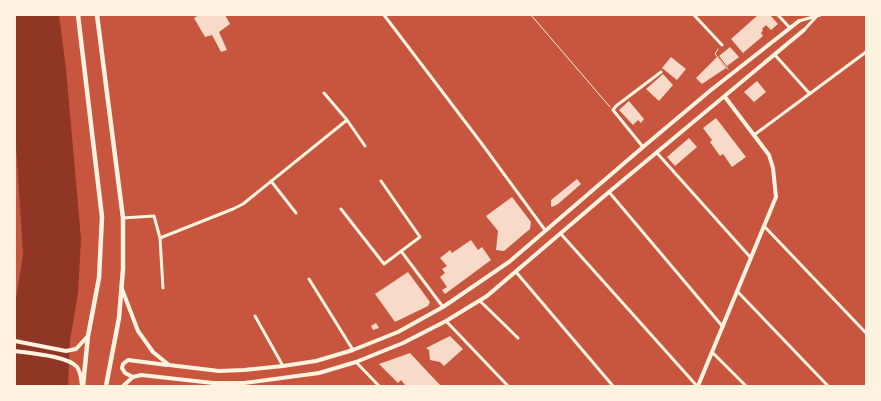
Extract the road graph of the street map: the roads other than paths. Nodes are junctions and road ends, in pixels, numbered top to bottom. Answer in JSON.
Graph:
{"nodes":[{"id":1,"x":78,"y":15,"type":"edge"},
{"id":2,"x":97,"y":15,"type":"edge"},
{"id":3,"x":384,"y":15,"type":"edge"},
{"id":4,"x":694,"y":15,"type":"edge"},
{"id":5,"x":778,"y":15,"type":"edge"},
{"id":6,"x":818,"y":16,"type":"edge"},
{"id":7,"x":799,"y":21,"type":"joint"},
{"id":8,"x":790,"y":28,"type":"junction"},
{"id":9,"x":804,"y":30,"type":"joint"},
{"id":10,"x":722,"y":44,"type":"road end"},
{"id":11,"x":866,"y":52,"type":"edge"},
{"id":12,"x":775,"y":55,"type":"junction"},
{"id":13,"x":660,"y":72,"type":"dead end"},
{"id":14,"x":324,"y":93,"type":"dead end"},
{"id":15,"x":810,"y":94,"type":"junction"},
{"id":16,"x":725,"y":97,"type":"junction"},
{"id":17,"x":347,"y":120,"type":"junction"},
{"id":18,"x":754,"y":135,"type":"junction"},
{"id":19,"x":365,"y":146,"type":"dead end"},
{"id":20,"x":643,"y":147,"type":"junction"},
{"id":21,"x":657,"y":153,"type":"junction"},
{"id":22,"x":271,"y":181,"type":"junction"},
{"id":23,"x":381,"y":181,"type":"dead end"},
{"id":24,"x":609,"y":192,"type":"junction"},
{"id":25,"x":341,"y":209,"type":"dead end"},
{"id":26,"x":296,"y":213,"type":"dead end"},
{"id":27,"x":123,"y":218,"type":"junction"},
{"id":28,"x":764,"y":226,"type":"junction"},
{"id":29,"x":545,"y":230,"type":"junction"},
{"id":30,"x":561,"y":234,"type":"junction"},
{"id":31,"x":160,"y":238,"type":"junction"},
{"id":32,"x":401,"y":251,"type":"junction"},
{"id":33,"x":751,"y":258,"type":"junction"},
{"id":34,"x":516,"y":272,"type":"junction"},
{"id":35,"x":309,"y":279,"type":"dead end"},
{"id":36,"x":122,"y":287,"type":"junction"},
{"id":37,"x":163,"y":288,"type":"dead end"},
{"id":38,"x":737,"y":291,"type":"junction"},
{"id":39,"x":480,"y":301,"type":"junction"},
{"id":40,"x":443,"y":307,"type":"junction"},
{"id":41,"x":255,"y":316,"type":"dead end"},
{"id":42,"x":446,"y":321,"type":"junction"},
{"id":43,"x":722,"y":327,"type":"junction"},
{"id":44,"x":866,"y":333,"type":"edge"},
{"id":45,"x":88,"y":336,"type":"junction"},
{"id":46,"x":518,"y":338,"type":"dead end"},
{"id":47,"x":15,"y":341,"type":"edge"},
{"id":48,"x":15,"y":350,"type":"edge"},
{"id":49,"x":353,"y":350,"type":"junction"},
{"id":50,"x":712,"y":352,"type":"junction"},
{"id":51,"x":356,"y":362,"type":"junction"},
{"id":52,"x":169,"y":365,"type":"junction"},
{"id":53,"x":283,"y":366,"type":"junction"},
{"id":54,"x":213,"y":370,"type":"junction"},
{"id":55,"x":133,"y":377,"type":"junction"},
{"id":56,"x":213,"y":383,"type":"junction"},
{"id":57,"x":82,"y":386,"type":"edge"},
{"id":58,"x":106,"y":386,"type":"edge"},
{"id":59,"x":123,"y":386,"type":"edge"},
{"id":60,"x":379,"y":386,"type":"edge"},
{"id":61,"x":508,"y":386,"type":"edge"},
{"id":62,"x":613,"y":386,"type":"edge"},
{"id":63,"x":698,"y":386,"type":"edge"},
{"id":64,"x":746,"y":386,"type":"edge"},
{"id":65,"x":828,"y":386,"type":"edge"}],
"edges":[{"from":1,"to":45,"type":"main road"},
{"from":2,"to":27,"type":"main road"},
{"from":3,"to":29,"type":"street"},
{"from":4,"to":10,"type":"street"},
{"from":5,"to":8,"type":"street"},
{"from":6,"to":7,"type":"street"},
{"from":6,"to":9,"type":"street"},
{"from":7,"to":8,"type":"main road"},
{"from":8,"to":20,"type":"main road"},
{"from":9,"to":12,"type":"main road"},
{"from":11,"to":15,"type":"street"},
{"from":12,"to":15,"type":"street"},
{"from":12,"to":16,"type":"main road"},
{"from":13,"to":20,"type":"street"},
{"from":14,"to":17,"type":"street"},
{"from":15,"to":18,"type":"street"},
{"from":16,"to":18,"type":"main road"},
{"from":16,"to":21,"type":"main road"},
{"from":17,"to":19,"type":"street"},
{"from":17,"to":22,"type":"street"},
{"from":18,"to":28,"type":"main road"},
{"from":20,"to":29,"type":"main road"},
{"from":21,"to":24,"type":"main road"},
{"from":21,"to":33,"type":"street"},
{"from":22,"to":26,"type":"street"},
{"from":22,"to":31,"type":"street"},
{"from":23,"to":32,"type":"street"},
{"from":24,"to":30,"type":"main road"},
{"from":24,"to":43,"type":"street"},
{"from":25,"to":32,"type":"street"},
{"from":27,"to":31,"type":"street"},
{"from":27,"to":36,"type":"main road"},
{"from":28,"to":33,"type":"main road"},
{"from":28,"to":44,"type":"street"},
{"from":29,"to":40,"type":"main road"},
{"from":30,"to":34,"type":"main road"},
{"from":30,"to":63,"type":"street"},
{"from":31,"to":37,"type":"street"},
{"from":32,"to":40,"type":"street"},
{"from":33,"to":38,"type":"main road"},
{"from":34,"to":39,"type":"main road"},
{"from":34,"to":62,"type":"street"},
{"from":35,"to":49,"type":"street"},
{"from":36,"to":52,"type":"main road"},
{"from":36,"to":58,"type":"main road"},
{"from":38,"to":43,"type":"main road"},
{"from":38,"to":65,"type":"street"},
{"from":39,"to":42,"type":"main road"},
{"from":39,"to":46,"type":"street"},
{"from":40,"to":49,"type":"main road"},
{"from":41,"to":53,"type":"street"},
{"from":42,"to":51,"type":"main road"},
{"from":42,"to":61,"type":"street"},
{"from":43,"to":50,"type":"main road"},
{"from":45,"to":47,"type":"main road"},
{"from":45,"to":57,"type":"main road"},
{"from":48,"to":57,"type":"main road"},
{"from":49,"to":53,"type":"main road"},
{"from":50,"to":63,"type":"main road"},
{"from":50,"to":64,"type":"street"},
{"from":51,"to":56,"type":"main road"},
{"from":51,"to":60,"type":"street"},
{"from":52,"to":54,"type":"main road"},
{"from":52,"to":55,"type":"main road"},
{"from":53,"to":54,"type":"main road"},
{"from":54,"to":56,"type":"main road"},
{"from":55,"to":56,"type":"main road"},
{"from":55,"to":59,"type":"main road"}]}
